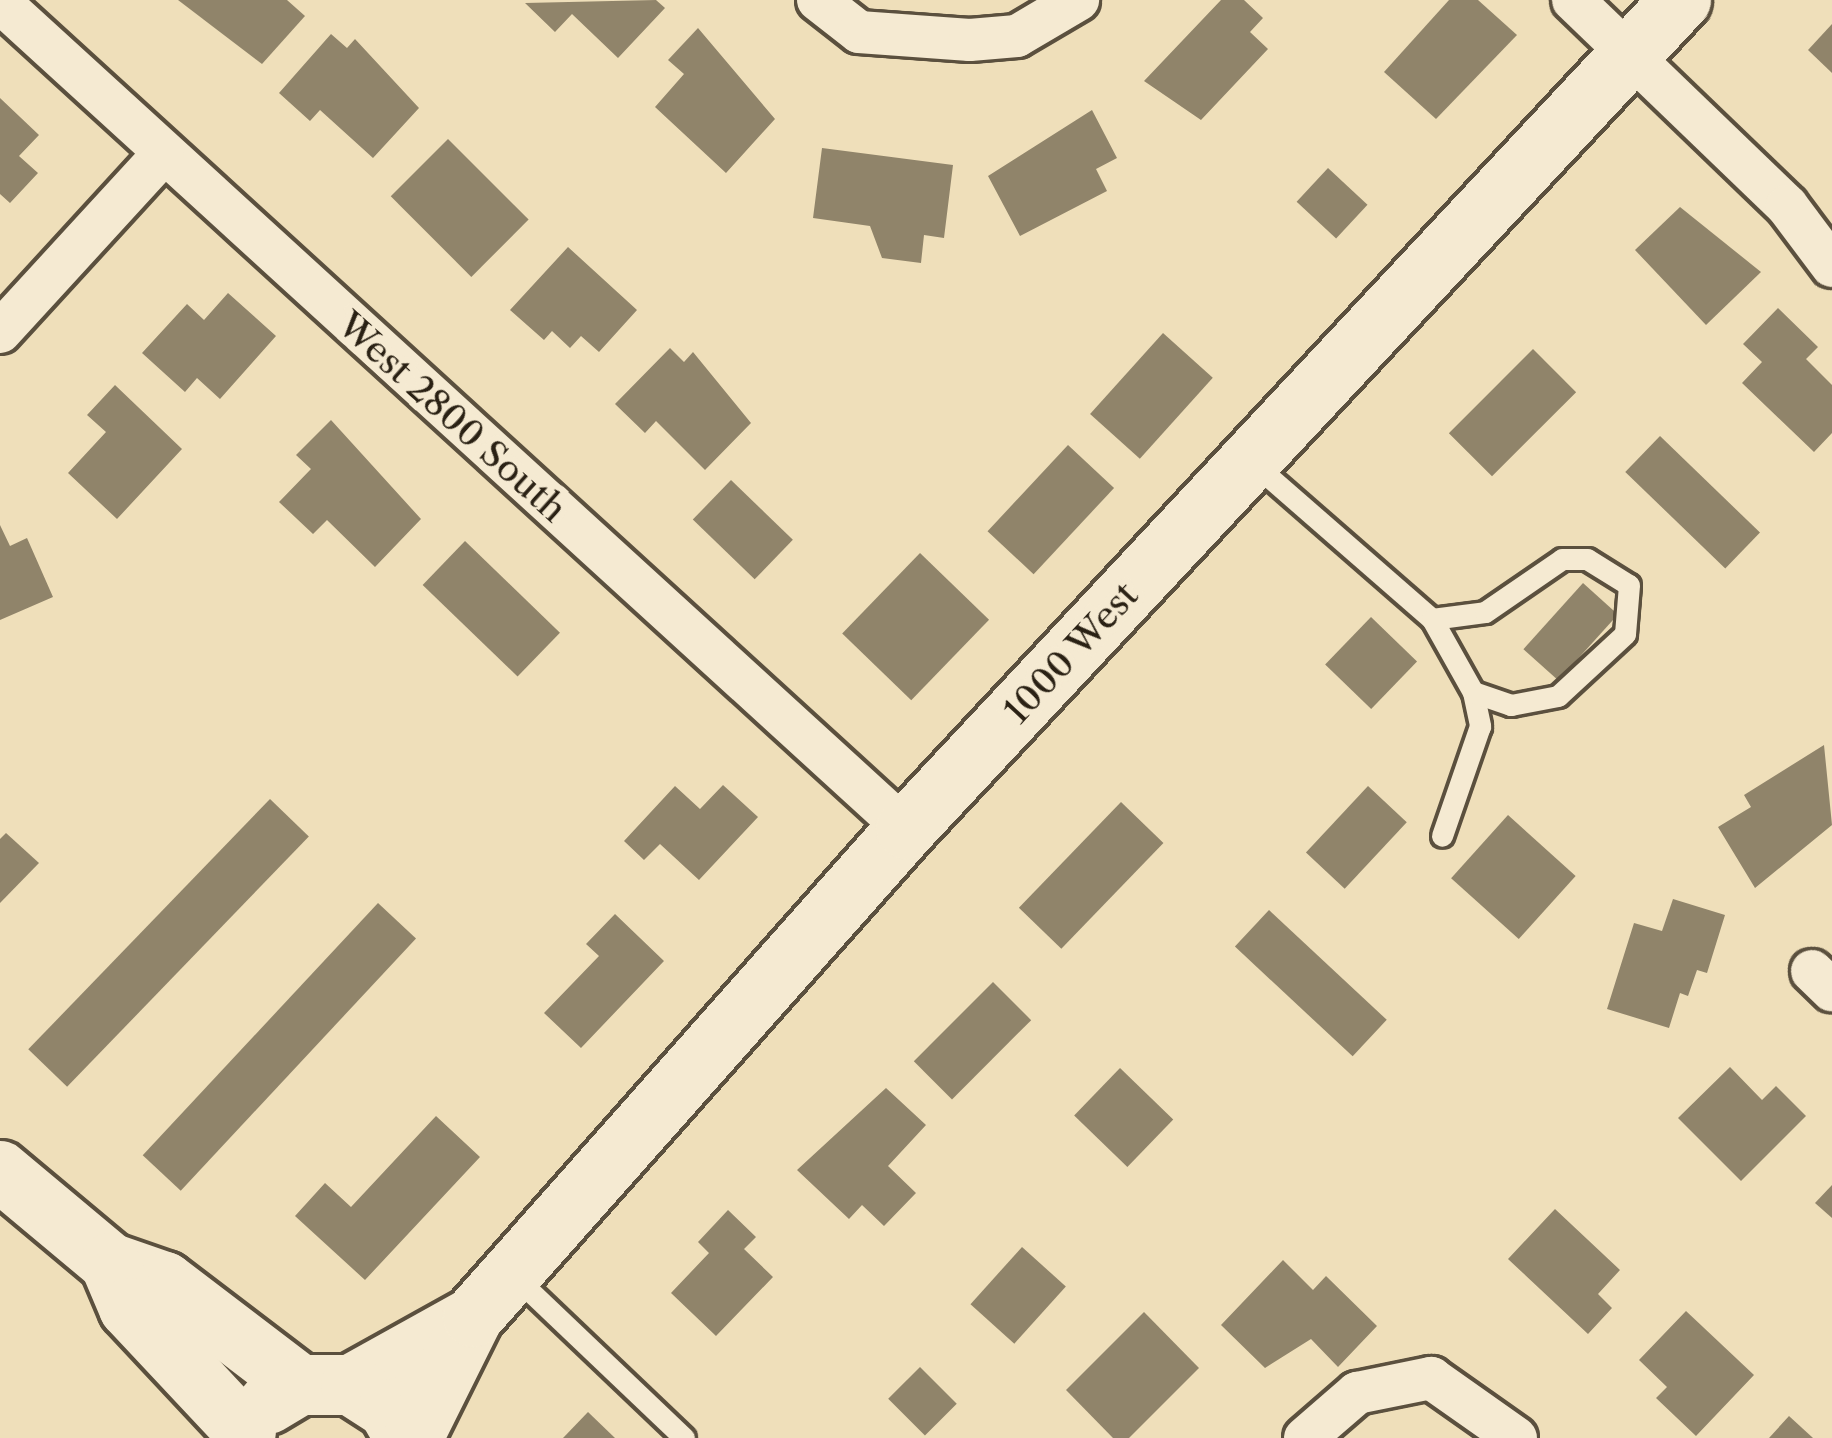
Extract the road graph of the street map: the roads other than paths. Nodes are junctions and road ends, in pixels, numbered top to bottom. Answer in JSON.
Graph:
{"nodes":[{"id":1,"x":818,"y":0,"type":"edge"},
{"id":2,"x":1078,"y":0,"type":"edge"},
{"id":3,"x":1573,"y":0,"type":"edge"},
{"id":4,"x":1681,"y":0,"type":"edge"},
{"id":5,"x":0,"y":2,"type":"edge"},
{"id":6,"x":1630,"y":56,"type":"junction"},
{"id":7,"x":163,"y":154,"type":"junction"},
{"id":8,"x":1832,"y":266,"type":"edge"},
{"id":9,"x":0,"y":332,"type":"edge"},
{"id":10,"x":1251,"y":461,"type":"junction"},
{"id":11,"x":1432,"y":620,"type":"junction"},
{"id":12,"x":1473,"y":692,"type":"junction"},
{"id":13,"x":906,"y":829,"type":"junction"},
{"id":14,"x":1442,"y":836,"type":"dead end"},
{"id":15,"x":0,"y":1171,"type":"edge"},
{"id":16,"x":110,"y":1263,"type":"junction"},
{"id":17,"x":513,"y":1275,"type":"junction"},
{"id":18,"x":473,"y":1317,"type":"junction"},
{"id":19,"x":326,"y":1385,"type":"junction"},
{"id":20,"x":246,"y":1435,"type":"edge"},
{"id":21,"x":409,"y":1438,"type":"edge"},
{"id":22,"x":685,"y":1438,"type":"edge"},
{"id":23,"x":1305,"y":1438,"type":"edge"},
{"id":24,"x":1516,"y":1438,"type":"edge"}],
"edges":[{"from":1,"to":2,"type":"street"},
{"from":3,"to":6,"type":"street"},
{"from":4,"to":6,"type":"main road","name":"1000 West"},
{"from":5,"to":7,"type":"street","name":"West 2800 South"},
{"from":6,"to":8,"type":"street"},
{"from":6,"to":10,"type":"main road","name":"1000 West"},
{"from":7,"to":9,"type":"street"},
{"from":7,"to":13,"type":"street","name":"West 2800 South"},
{"from":10,"to":11,"type":"lane"},
{"from":10,"to":13,"type":"main road","name":"1000 West"},
{"from":11,"to":12,"type":"lane"},
{"from":11,"to":12,"type":"lane"},
{"from":12,"to":14,"type":"lane"},
{"from":13,"to":17,"type":"main road","name":"1000 West"},
{"from":15,"to":16,"type":"main road"},
{"from":16,"to":19,"type":"main road"},
{"from":16,"to":20,"type":"main road"},
{"from":17,"to":18,"type":"main road","name":"1000 West"},
{"from":17,"to":22,"type":"lane"},
{"from":18,"to":19,"type":"main road"},
{"from":18,"to":21,"type":"main road"},
{"from":19,"to":20,"type":"main road"},
{"from":19,"to":21,"type":"main road"},
{"from":23,"to":24,"type":"street"}]}
